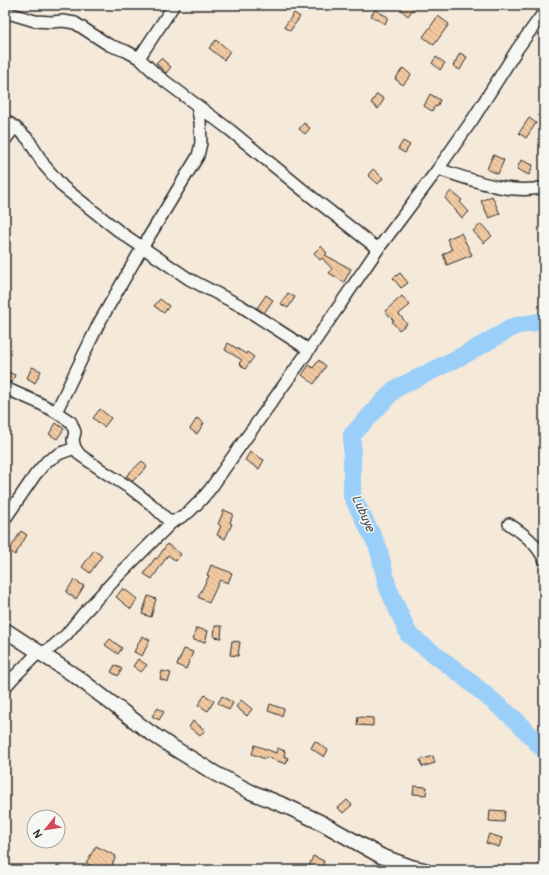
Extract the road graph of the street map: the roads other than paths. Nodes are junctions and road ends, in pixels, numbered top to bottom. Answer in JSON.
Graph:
{"nodes":[{"id":1,"x":174,"y":5,"type":"edge"},
{"id":2,"x":5,"y":12,"type":"edge"},
{"id":3,"x":544,"y":12,"type":"edge"},
{"id":4,"x":139,"y":58,"type":"junction"},
{"id":5,"x":197,"y":106,"type":"junction"},
{"id":6,"x":5,"y":120,"type":"edge"},
{"id":7,"x":15,"y":127,"type":"junction"},
{"id":8,"x":5,"y":140,"type":"edge"},
{"id":9,"x":438,"y":169,"type":"junction"},
{"id":10,"x":544,"y":177,"type":"edge"},
{"id":11,"x":540,"y":188,"type":"edge"},
{"id":12,"x":142,"y":248,"type":"junction"},
{"id":13,"x":378,"y":249,"type":"junction"},
{"id":14,"x":309,"y":350,"type":"junction"},
{"id":15,"x":5,"y":388,"type":"edge"},
{"id":16,"x":56,"y":412,"type":"junction"},
{"id":17,"x":75,"y":448,"type":"junction"},
{"id":18,"x":5,"y":519,"type":"edge"},
{"id":19,"x":171,"y":524,"type":"junction"},
{"id":20,"x":509,"y":524,"type":"dead end"},
{"id":21,"x":544,"y":559,"type":"edge"},
{"id":22,"x":5,"y":630,"type":"edge"},
{"id":23,"x":39,"y":652,"type":"junction"},
{"id":24,"x":5,"y":687,"type":"edge"},
{"id":25,"x":424,"y":870,"type":"edge"}],
"edges":[{"from":1,"to":4,"type":"street"},
{"from":2,"to":4,"type":"street"},
{"from":3,"to":9,"type":"street"},
{"from":4,"to":5,"type":"street"},
{"from":5,"to":12,"type":"street"},
{"from":5,"to":13,"type":"street"},
{"from":6,"to":7,"type":"street"},
{"from":7,"to":8,"type":"street"},
{"from":7,"to":12,"type":"street"},
{"from":9,"to":11,"type":"street"},
{"from":9,"to":13,"type":"street"},
{"from":10,"to":11,"type":"street"},
{"from":12,"to":14,"type":"street"},
{"from":12,"to":16,"type":"street"},
{"from":13,"to":14,"type":"street"},
{"from":14,"to":19,"type":"street"},
{"from":15,"to":16,"type":"street"},
{"from":16,"to":17,"type":"street"},
{"from":17,"to":18,"type":"street"},
{"from":17,"to":19,"type":"street"},
{"from":19,"to":23,"type":"street"},
{"from":20,"to":21,"type":"street"},
{"from":22,"to":23,"type":"street"},
{"from":23,"to":24,"type":"street"},
{"from":23,"to":25,"type":"street"}]}
